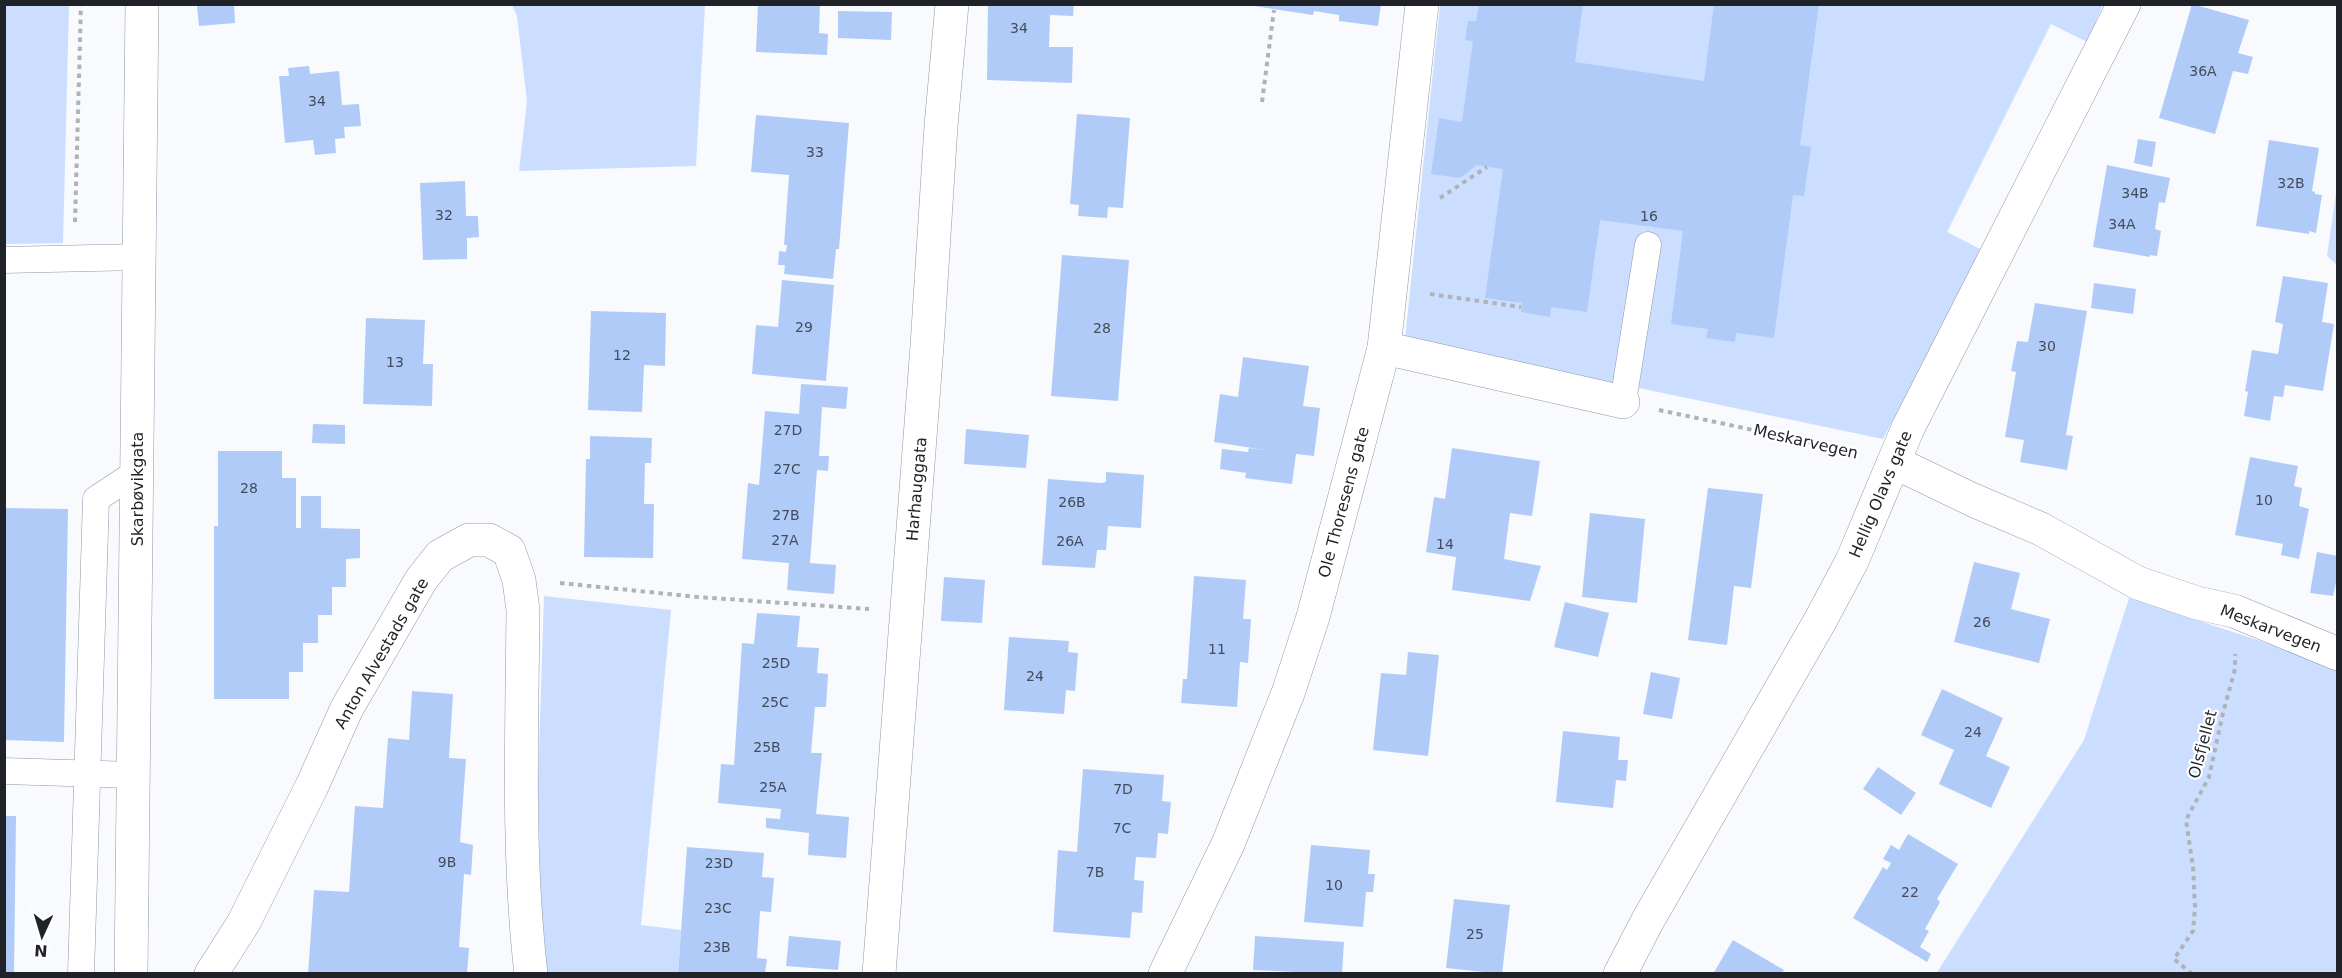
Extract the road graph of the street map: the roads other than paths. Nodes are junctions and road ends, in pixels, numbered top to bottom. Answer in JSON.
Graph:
{"nodes":[{"id":1,"x":142,"y":4,"type":"edge"},
{"id":2,"x":952,"y":4,"type":"edge"},
{"id":3,"x":1422,"y":4,"type":"edge"},
{"id":4,"x":2124,"y":4,"type":"edge"},
{"id":5,"x":1648,"y":244,"type":"dead end"},
{"id":6,"x":139,"y":257,"type":"junction"},
{"id":7,"x":4,"y":261,"type":"edge"},
{"id":8,"x":1384,"y":348,"type":"junction"},
{"id":9,"x":1623,"y":402,"type":"joint"},
{"id":10,"x":1894,"y":462,"type":"junction"},
{"id":11,"x":137,"y":472,"type":"junction"},
{"id":12,"x":2337,"y":654,"type":"edge"},
{"id":13,"x":4,"y":771,"type":"edge"},
{"id":14,"x":87,"y":774,"type":"junction"},
{"id":15,"x":134,"y":775,"type":"junction"},
{"id":16,"x":81,"y":974,"type":"edge"},
{"id":17,"x":131,"y":974,"type":"edge"},
{"id":18,"x":211,"y":974,"type":"edge"},
{"id":19,"x":531,"y":974,"type":"edge"},
{"id":20,"x":879,"y":974,"type":"edge"},
{"id":21,"x":1165,"y":974,"type":"edge"},
{"id":22,"x":1620,"y":974,"type":"edge"}],
"edges":[{"from":1,"to":6,"type":"street","name":"Skarbøvikgata"},
{"from":2,"to":20,"type":"street","name":"Harhauggata"},
{"from":3,"to":8,"type":"street","name":"Ole Thoresens gate"},
{"from":4,"to":10,"type":"street","name":"Hellig Olavs gate"},
{"from":5,"to":9,"type":"lane"},
{"from":6,"to":7,"type":"lane"},
{"from":6,"to":11,"type":"street","name":"Skarbøvikgata"},
{"from":8,"to":9,"type":"street"},
{"from":8,"to":21,"type":"street","name":"Ole Thoresens gate"},
{"from":10,"to":12,"type":"street","name":"Meskarvegen"},
{"from":10,"to":22,"type":"street","name":"Hellig Olavs gate"},
{"from":11,"to":14,"type":"lane"},
{"from":11,"to":15,"type":"street","name":"Skarbøvikgata"},
{"from":13,"to":14,"type":"lane"},
{"from":14,"to":15,"type":"lane"},
{"from":14,"to":16,"type":"lane"},
{"from":15,"to":17,"type":"street","name":"Skarbøvikgata"},
{"from":18,"to":19,"type":"street","name":"Anton Alvestads gate"}]}
